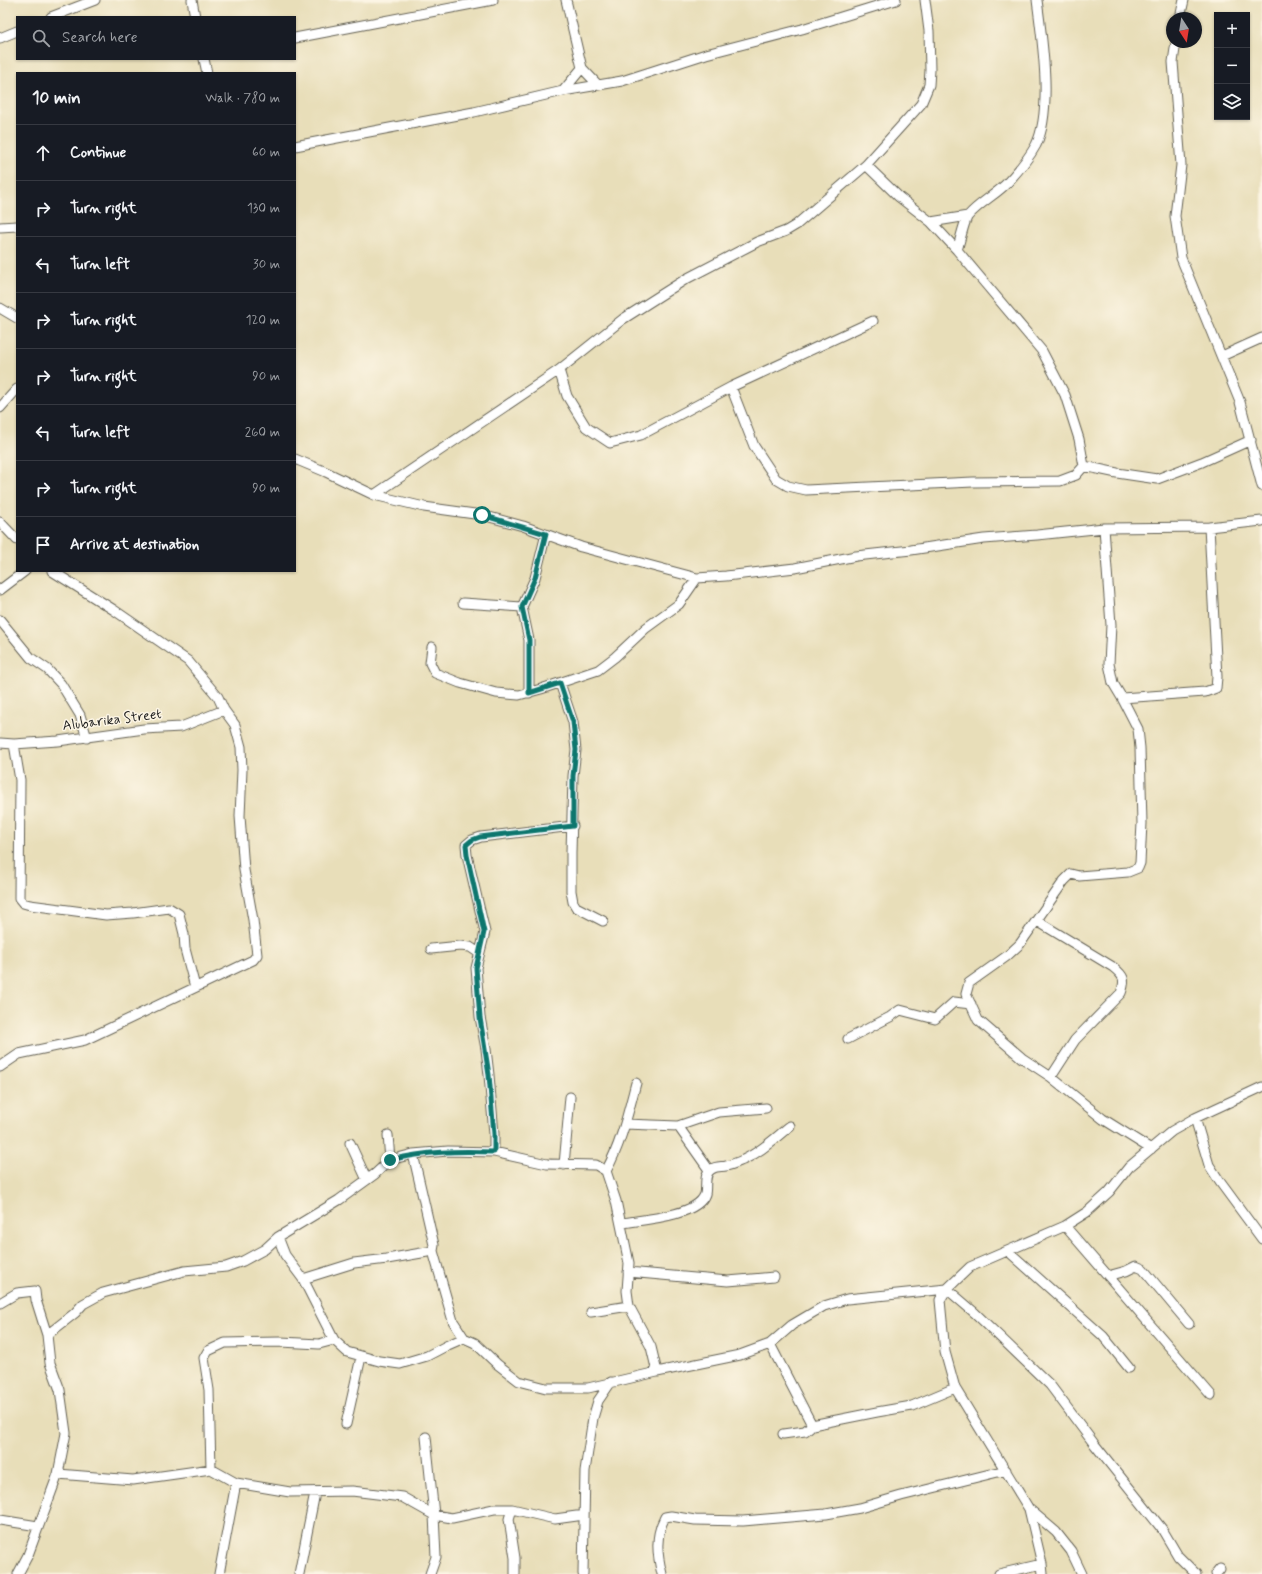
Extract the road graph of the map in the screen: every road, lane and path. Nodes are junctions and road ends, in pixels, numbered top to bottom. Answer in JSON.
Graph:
{"nodes":[{"id":1,"x":94,"y":0,"type":"edge"},
{"id":2,"x":192,"y":0,"type":"edge"},
{"id":3,"x":493,"y":0,"type":"edge"},
{"id":4,"x":566,"y":0,"type":"edge"},
{"id":5,"x":896,"y":0,"type":"edge"},
{"id":6,"x":925,"y":0,"type":"edge"},
{"id":7,"x":1038,"y":0,"type":"edge"},
{"id":8,"x":1184,"y":0,"type":"edge"},
{"id":9,"x":1181,"y":12,"type":"edge"},
{"id":10,"x":54,"y":16,"type":"edge"},
{"id":11,"x":195,"y":16,"type":"edge"},
{"id":12,"x":16,"y":31,"type":"edge"},
{"id":13,"x":0,"y":38,"type":"edge"},
{"id":14,"x":296,"y":38,"type":"edge"},
{"id":15,"x":1175,"y":48,"type":"edge"},
{"id":16,"x":204,"y":60,"type":"edge"},
{"id":17,"x":582,"y":68,"type":"junction"},
{"id":18,"x":207,"y":72,"type":"edge"},
{"id":19,"x":598,"y":85,"type":"junction"},
{"id":20,"x":563,"y":91,"type":"junction"},
{"id":21,"x":296,"y":146,"type":"edge"},
{"id":22,"x":866,"y":165,"type":"junction"},
{"id":23,"x":968,"y":216,"type":"junction"},
{"id":24,"x":931,"y":222,"type":"junction"},
{"id":25,"x":16,"y":226,"type":"edge"},
{"id":26,"x":0,"y":227,"type":"edge"},
{"id":27,"x":957,"y":250,"type":"junction"},
{"id":28,"x":0,"y":308,"type":"edge"},
{"id":29,"x":16,"y":317,"type":"edge"},
{"id":30,"x":873,"y":321,"type":"dead end"},
{"id":31,"x":1262,"y":338,"type":"edge"},
{"id":32,"x":1222,"y":356,"type":"junction"},
{"id":33,"x":559,"y":370,"type":"junction"},
{"id":34,"x":731,"y":387,"type":"junction"},
{"id":35,"x":16,"y":391,"type":"edge"},
{"id":36,"x":2,"y":402,"type":"edge"},
{"id":37,"x":1251,"y":440,"type":"junction"},
{"id":38,"x":296,"y":459,"type":"edge"},
{"id":39,"x":1084,"y":466,"type":"junction"},
{"id":40,"x":1262,"y":486,"type":"edge"},
{"id":41,"x":374,"y":495,"type":"junction"},
{"id":42,"x":1262,"y":521,"type":"edge"},
{"id":43,"x":0,"y":522,"type":"edge"},
{"id":44,"x":1209,"y":527,"type":"junction"},
{"id":45,"x":1104,"y":528,"type":"junction"},
{"id":46,"x":546,"y":534,"type":"junction"},
{"id":47,"x":16,"y":539,"type":"edge"},
{"id":48,"x":24,"y":572,"type":"edge"},
{"id":49,"x":54,"y":572,"type":"edge"},
{"id":50,"x":697,"y":578,"type":"junction"},
{"id":51,"x":0,"y":590,"type":"edge"},
{"id":52,"x":463,"y":603,"type":"dead end"},
{"id":53,"x":522,"y":607,"type":"junction"},
{"id":54,"x":0,"y":620,"type":"edge"},
{"id":55,"x":432,"y":647,"type":"dead end"},
{"id":56,"x":560,"y":683,"type":"junction"},
{"id":57,"x":529,"y":693,"type":"junction"},
{"id":58,"x":1122,"y":698,"type":"junction"},
{"id":59,"x":224,"y":710,"type":"junction"},
{"id":60,"x":87,"y":738,"type":"junction"},
{"id":61,"x":0,"y":743,"type":"edge"},
{"id":62,"x":14,"y":744,"type":"junction"},
{"id":63,"x":573,"y":826,"type":"junction"},
{"id":64,"x":603,"y":921,"type":"dead end"},
{"id":65,"x":1038,"y":921,"type":"junction"},
{"id":66,"x":431,"y":949,"type":"dead end"},
{"id":67,"x":479,"y":953,"type":"junction"},
{"id":68,"x":195,"y":988,"type":"junction"},
{"id":69,"x":971,"y":1004,"type":"junction"},
{"id":70,"x":848,"y":1039,"type":"dead end"},
{"id":71,"x":0,"y":1068,"type":"edge"},
{"id":72,"x":1051,"y":1077,"type":"junction"},
{"id":73,"x":636,"y":1083,"type":"dead end"},
{"id":74,"x":1262,"y":1087,"type":"edge"},
{"id":75,"x":570,"y":1097,"type":"dead end"},
{"id":76,"x":766,"y":1108,"type":"dead end"},
{"id":77,"x":1195,"y":1118,"type":"junction"},
{"id":78,"x":625,"y":1124,"type":"junction"},
{"id":79,"x":678,"y":1126,"type":"junction"},
{"id":80,"x":790,"y":1126,"type":"dead end"},
{"id":81,"x":388,"y":1135,"type":"dead end"},
{"id":82,"x":350,"y":1143,"type":"dead end"},
{"id":83,"x":1151,"y":1149,"type":"junction"},
{"id":84,"x":494,"y":1152,"type":"junction"},
{"id":85,"x":413,"y":1154,"type":"junction"},
{"id":86,"x":390,"y":1160,"type":"junction"},
{"id":87,"x":564,"y":1164,"type":"junction"},
{"id":88,"x":709,"y":1170,"type":"junction"},
{"id":89,"x":606,"y":1171,"type":"junction"},
{"id":90,"x":367,"y":1180,"type":"junction"},
{"id":91,"x":622,"y":1223,"type":"junction"},
{"id":92,"x":1065,"y":1226,"type":"junction"},
{"id":93,"x":278,"y":1237,"type":"junction"},
{"id":94,"x":1262,"y":1239,"type":"edge"},
{"id":95,"x":433,"y":1251,"type":"junction"},
{"id":96,"x":1008,"y":1251,"type":"junction"},
{"id":97,"x":628,"y":1272,"type":"junction"},
{"id":98,"x":1108,"y":1276,"type":"junction"},
{"id":99,"x":774,"y":1277,"type":"dead end"},
{"id":100,"x":303,"y":1280,"type":"junction"},
{"id":101,"x":946,"y":1289,"type":"junction"},
{"id":102,"x":0,"y":1303,"type":"edge"},
{"id":103,"x":629,"y":1306,"type":"junction"},
{"id":104,"x":591,"y":1312,"type":"dead end"},
{"id":105,"x":1189,"y":1324,"type":"dead end"},
{"id":106,"x":47,"y":1335,"type":"junction"},
{"id":107,"x":464,"y":1338,"type":"junction"},
{"id":108,"x":334,"y":1340,"type":"junction"},
{"id":109,"x":770,"y":1344,"type":"junction"},
{"id":110,"x":361,"y":1357,"type":"junction"},
{"id":111,"x":1129,"y":1368,"type":"dead end"},
{"id":112,"x":657,"y":1372,"type":"junction"},
{"id":113,"x":611,"y":1382,"type":"junction"},
{"id":114,"x":955,"y":1388,"type":"junction"},
{"id":115,"x":1211,"y":1394,"type":"dead end"},
{"id":116,"x":346,"y":1424,"type":"dead end"},
{"id":117,"x":812,"y":1425,"type":"junction"},
{"id":118,"x":783,"y":1434,"type":"dead end"},
{"id":119,"x":426,"y":1437,"type":"dead end"},
{"id":120,"x":211,"y":1469,"type":"junction"},
{"id":121,"x":1006,"y":1470,"type":"junction"},
{"id":122,"x":58,"y":1474,"type":"junction"},
{"id":123,"x":236,"y":1483,"type":"junction"},
{"id":124,"x":315,"y":1493,"type":"junction"},
{"id":125,"x":512,"y":1509,"type":"junction"},
{"id":126,"x":1029,"y":1509,"type":"junction"},
{"id":127,"x":434,"y":1515,"type":"junction"},
{"id":128,"x":584,"y":1515,"type":"junction"},
{"id":129,"x":0,"y":1520,"type":"edge"},
{"id":130,"x":38,"y":1526,"type":"junction"},
{"id":131,"x":1042,"y":1564,"type":"junction"},
{"id":132,"x":18,"y":1574,"type":"edge"},
{"id":133,"x":219,"y":1574,"type":"edge"},
{"id":134,"x":299,"y":1574,"type":"edge"},
{"id":135,"x":430,"y":1574,"type":"edge"},
{"id":136,"x":515,"y":1574,"type":"edge"},
{"id":137,"x":583,"y":1574,"type":"edge"},
{"id":138,"x":662,"y":1574,"type":"edge"},
{"id":139,"x":999,"y":1574,"type":"edge"},
{"id":140,"x":1043,"y":1574,"type":"edge"},
{"id":141,"x":1082,"y":1574,"type":"edge"},
{"id":142,"x":1196,"y":1574,"type":"edge"}],
"edges":[{"from":1,"to":10,"type":"street"},
{"from":2,"to":11,"type":"street"},
{"from":3,"to":14,"type":"street"},
{"from":4,"to":17,"type":"street"},
{"from":5,"to":19,"type":"street"},
{"from":6,"to":22,"type":"street"},
{"from":7,"to":23,"type":"street"},
{"from":8,"to":9,"type":"street"},
{"from":12,"to":13,"type":"street"},
{"from":15,"to":32,"type":"street"},
{"from":16,"to":18,"type":"street"},
{"from":17,"to":19,"type":"street"},
{"from":17,"to":20,"type":"street"},
{"from":19,"to":20,"type":"street"},
{"from":20,"to":21,"type":"street"},
{"from":22,"to":24,"type":"street"},
{"from":22,"to":33,"type":"street"},
{"from":23,"to":24,"type":"street"},
{"from":23,"to":27,"type":"street"},
{"from":24,"to":27,"type":"street"},
{"from":25,"to":26,"type":"street"},
{"from":27,"to":39,"type":"street"},
{"from":28,"to":29,"type":"street"},
{"from":30,"to":34,"type":"street"},
{"from":31,"to":32,"type":"street"},
{"from":32,"to":37,"type":"street"},
{"from":33,"to":34,"type":"street"},
{"from":33,"to":41,"type":"street"},
{"from":34,"to":39,"type":"street"},
{"from":35,"to":36,"type":"street"},
{"from":37,"to":39,"type":"street"},
{"from":37,"to":40,"type":"street"},
{"from":38,"to":41,"type":"street"},
{"from":41,"to":46,"type":"street"},
{"from":42,"to":44,"type":"street"},
{"from":43,"to":47,"type":"street"},
{"from":44,"to":45,"type":"street"},
{"from":44,"to":58,"type":"street"},
{"from":45,"to":50,"type":"street"},
{"from":45,"to":58,"type":"street"},
{"from":46,"to":50,"type":"street"},
{"from":46,"to":53,"type":"street"},
{"from":48,"to":51,"type":"street"},
{"from":49,"to":59,"type":"street"},
{"from":50,"to":56,"type":"street"},
{"from":52,"to":53,"type":"street"},
{"from":53,"to":57,"type":"street"},
{"from":54,"to":60,"type":"street"},
{"from":55,"to":57,"type":"street"},
{"from":56,"to":57,"type":"street"},
{"from":56,"to":63,"type":"street"},
{"from":58,"to":65,"type":"street"},
{"from":59,"to":60,"type":"street","name":"Alubarika Street"},
{"from":59,"to":68,"type":"street"},
{"from":60,"to":62,"type":"street","name":"Alubarika Street"},
{"from":61,"to":62,"type":"street","name":"Alubarika Street"},
{"from":62,"to":68,"type":"street"},
{"from":63,"to":64,"type":"street"},
{"from":63,"to":67,"type":"street"},
{"from":65,"to":69,"type":"street"},
{"from":65,"to":72,"type":"street"},
{"from":66,"to":67,"type":"street"},
{"from":67,"to":84,"type":"street"},
{"from":68,"to":71,"type":"street"},
{"from":69,"to":70,"type":"street"},
{"from":69,"to":72,"type":"street"},
{"from":72,"to":83,"type":"street"},
{"from":73,"to":78,"type":"street"},
{"from":74,"to":77,"type":"street"},
{"from":75,"to":87,"type":"street"},
{"from":76,"to":79,"type":"street"},
{"from":77,"to":83,"type":"street"},
{"from":77,"to":94,"type":"street"},
{"from":78,"to":79,"type":"street"},
{"from":78,"to":89,"type":"street"},
{"from":79,"to":88,"type":"street"},
{"from":80,"to":88,"type":"street"},
{"from":81,"to":86,"type":"street"},
{"from":82,"to":90,"type":"street"},
{"from":83,"to":92,"type":"street"},
{"from":84,"to":85,"type":"street"},
{"from":84,"to":87,"type":"street"},
{"from":85,"to":86,"type":"street"},
{"from":85,"to":95,"type":"street"},
{"from":86,"to":90,"type":"street"},
{"from":87,"to":89,"type":"street"},
{"from":88,"to":91,"type":"street"},
{"from":89,"to":91,"type":"street"},
{"from":90,"to":93,"type":"street"},
{"from":91,"to":97,"type":"street"},
{"from":92,"to":96,"type":"street"},
{"from":92,"to":98,"type":"street"},
{"from":93,"to":100,"type":"street"},
{"from":93,"to":106,"type":"street"},
{"from":95,"to":100,"type":"street"},
{"from":95,"to":107,"type":"street"},
{"from":96,"to":101,"type":"street"},
{"from":96,"to":111,"type":"street"},
{"from":97,"to":99,"type":"street"},
{"from":97,"to":103,"type":"street"},
{"from":98,"to":105,"type":"street"},
{"from":98,"to":115,"type":"street"},
{"from":100,"to":108,"type":"street"},
{"from":101,"to":109,"type":"street"},
{"from":101,"to":114,"type":"street"},
{"from":101,"to":142,"type":"street"},
{"from":102,"to":106,"type":"street"},
{"from":103,"to":104,"type":"street"},
{"from":103,"to":112,"type":"street"},
{"from":106,"to":122,"type":"street"},
{"from":107,"to":110,"type":"street"},
{"from":107,"to":113,"type":"street"},
{"from":108,"to":110,"type":"street"},
{"from":108,"to":120,"type":"street"},
{"from":109,"to":112,"type":"street"},
{"from":109,"to":117,"type":"street"},
{"from":110,"to":116,"type":"street"},
{"from":112,"to":113,"type":"street"},
{"from":113,"to":128,"type":"street"},
{"from":114,"to":117,"type":"street"},
{"from":114,"to":121,"type":"street"},
{"from":117,"to":118,"type":"street"},
{"from":119,"to":127,"type":"street"},
{"from":120,"to":122,"type":"street"},
{"from":120,"to":123,"type":"street"},
{"from":121,"to":126,"type":"street"},
{"from":121,"to":138,"type":"street"},
{"from":122,"to":130,"type":"street"},
{"from":123,"to":124,"type":"street"},
{"from":123,"to":133,"type":"street"},
{"from":124,"to":127,"type":"street"},
{"from":124,"to":134,"type":"street"},
{"from":125,"to":127,"type":"street"},
{"from":125,"to":128,"type":"street"},
{"from":125,"to":136,"type":"street"},
{"from":126,"to":131,"type":"street"},
{"from":126,"to":141,"type":"street"},
{"from":127,"to":135,"type":"street"},
{"from":128,"to":137,"type":"street"},
{"from":129,"to":130,"type":"street"},
{"from":130,"to":132,"type":"street"},
{"from":131,"to":139,"type":"street"},
{"from":131,"to":140,"type":"street"}]}
